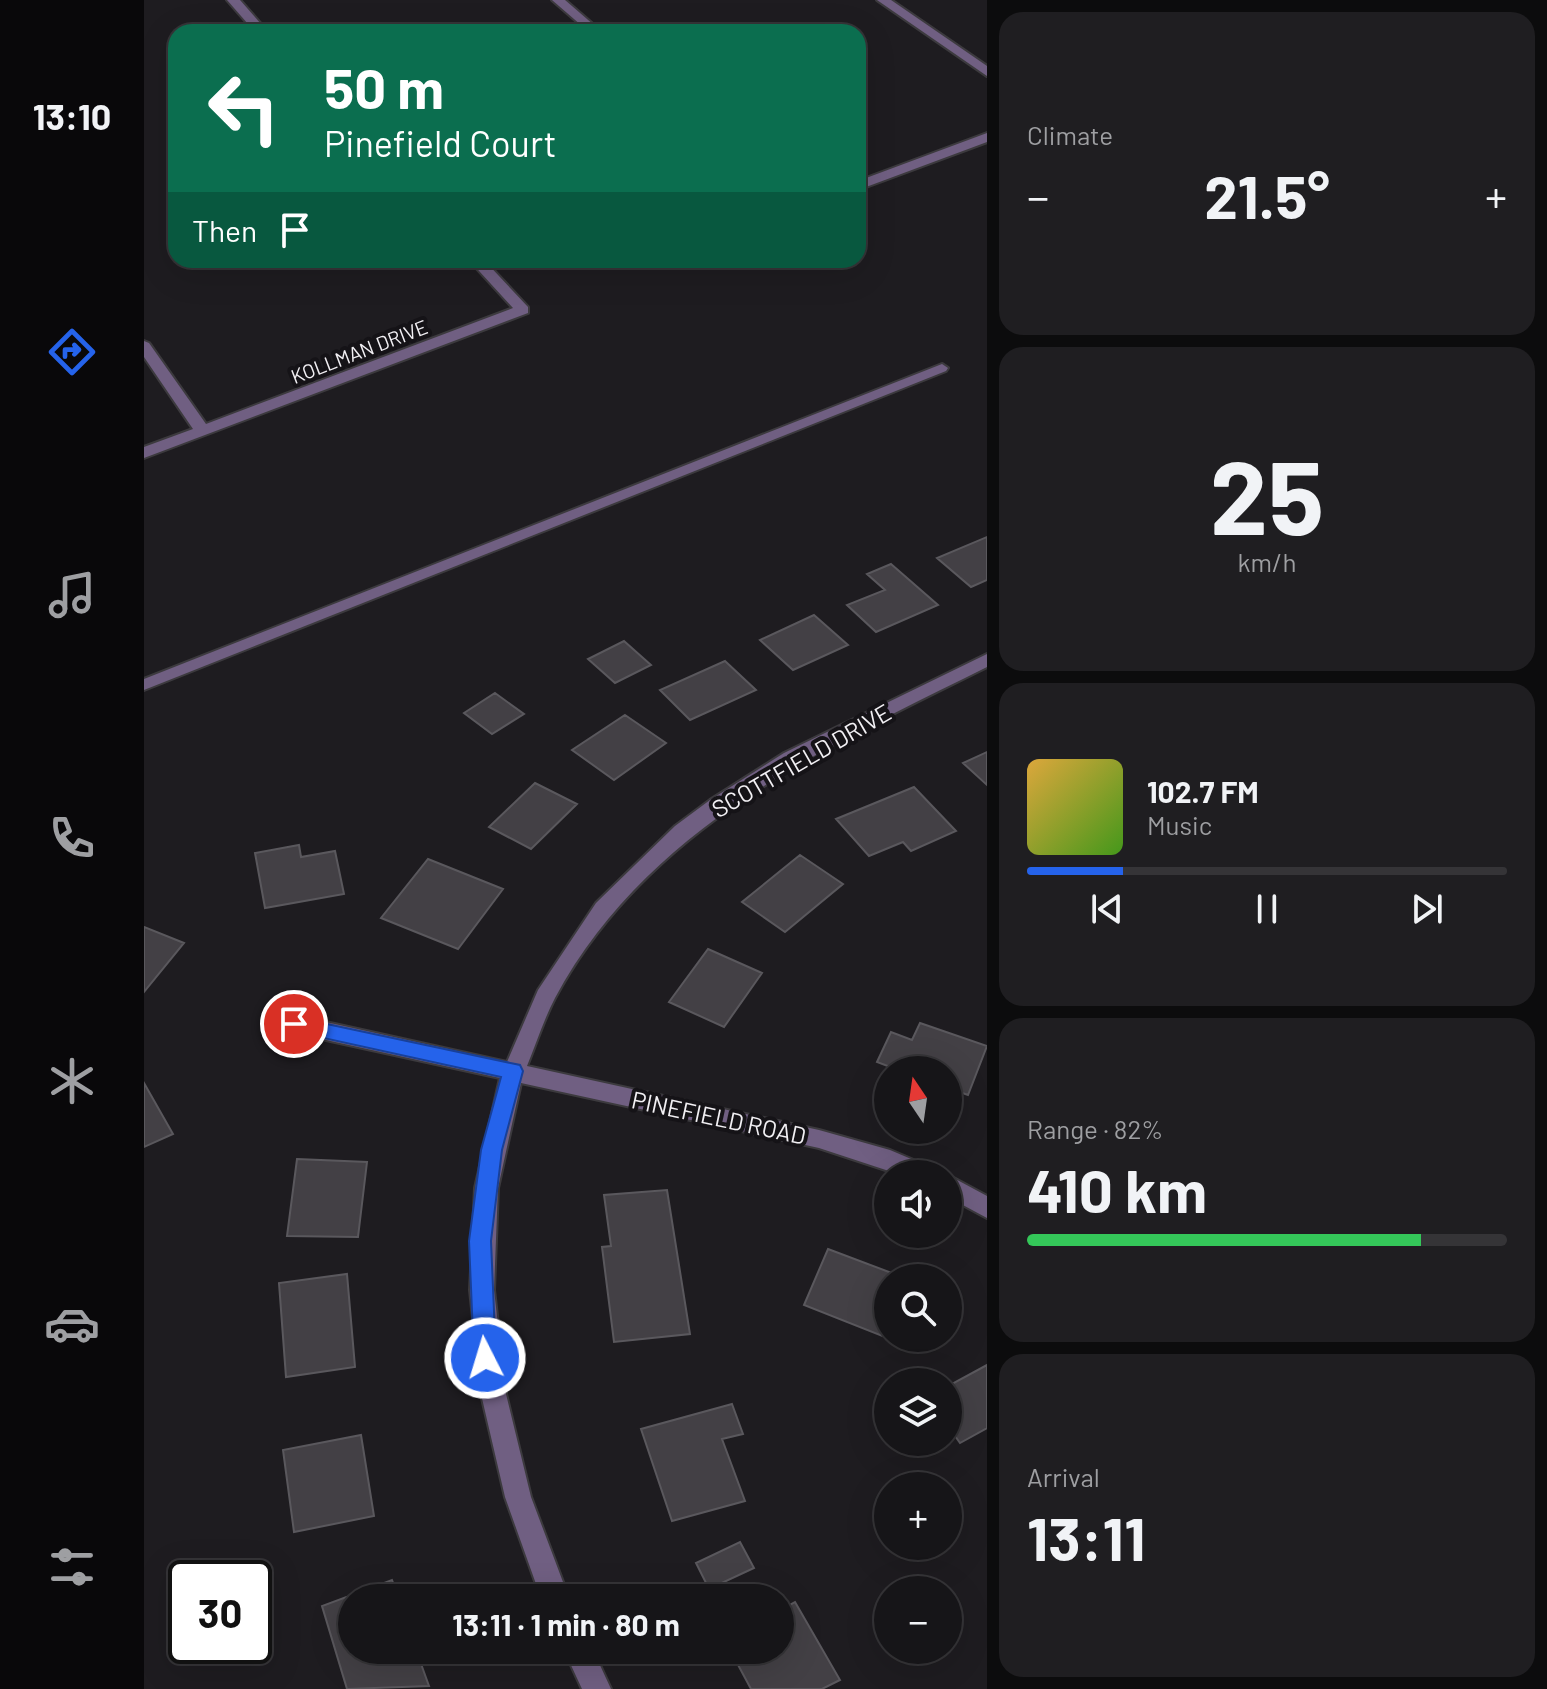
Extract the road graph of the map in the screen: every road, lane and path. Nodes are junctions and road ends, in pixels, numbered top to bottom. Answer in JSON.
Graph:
{"nodes":[{"id":1,"x":233,"y":0,"type":"edge"},
{"id":2,"x":558,"y":0,"type":"edge"},
{"id":3,"x":883,"y":0,"type":"edge"},
{"id":4,"x":255,"y":24,"type":"edge"},
{"id":5,"x":586,"y":24,"type":"edge"},
{"id":6,"x":987,"y":72,"type":"edge"},
{"id":7,"x":987,"y":137,"type":"edge"},
{"id":8,"x":866,"y":183,"type":"edge"},
{"id":9,"x":484,"y":268,"type":"edge"},
{"id":10,"x":144,"y":346,"type":"edge"},
{"id":11,"x":942,"y":368,"type":"dead end"},
{"id":12,"x":203,"y":431,"type":"junction"},
{"id":13,"x":144,"y":453,"type":"edge"},
{"id":14,"x":987,"y":660,"type":"edge"},
{"id":15,"x":144,"y":685,"type":"edge"},
{"id":16,"x":294,"y":1024,"type":"dead end"},
{"id":17,"x":513,"y":1071,"type":"junction"},
{"id":18,"x":890,"y":1160,"type":"edge"},
{"id":19,"x":962,"y":1193,"type":"edge"},
{"id":20,"x":987,"y":1208,"type":"edge"},
{"id":21,"x":550,"y":1584,"type":"edge"},
{"id":22,"x":585,"y":1664,"type":"edge"},
{"id":23,"x":597,"y":1689,"type":"edge"}],
"edges":[{"from":1,"to":4,"type":"street"},
{"from":2,"to":5,"type":"street"},
{"from":3,"to":6,"type":"street"},
{"from":7,"to":8,"type":"street"},
{"from":9,"to":12,"type":"street","name":"KOLLMAN DRIVE"},
{"from":10,"to":12,"type":"street"},
{"from":11,"to":15,"type":"lane"},
{"from":12,"to":13,"type":"street","name":"KOLLMAN DRIVE"},
{"from":14,"to":17,"type":"street","name":"SCOTTFIELD DRIVE"},
{"from":16,"to":17,"type":"street","name":"PINEFIELD ROAD"},
{"from":17,"to":18,"type":"street","name":"PINEFIELD ROAD"},
{"from":17,"to":21,"type":"street","name":"SCOTTFIELD DRIVE"},
{"from":19,"to":20,"type":"street"},
{"from":22,"to":23,"type":"street"}]}
